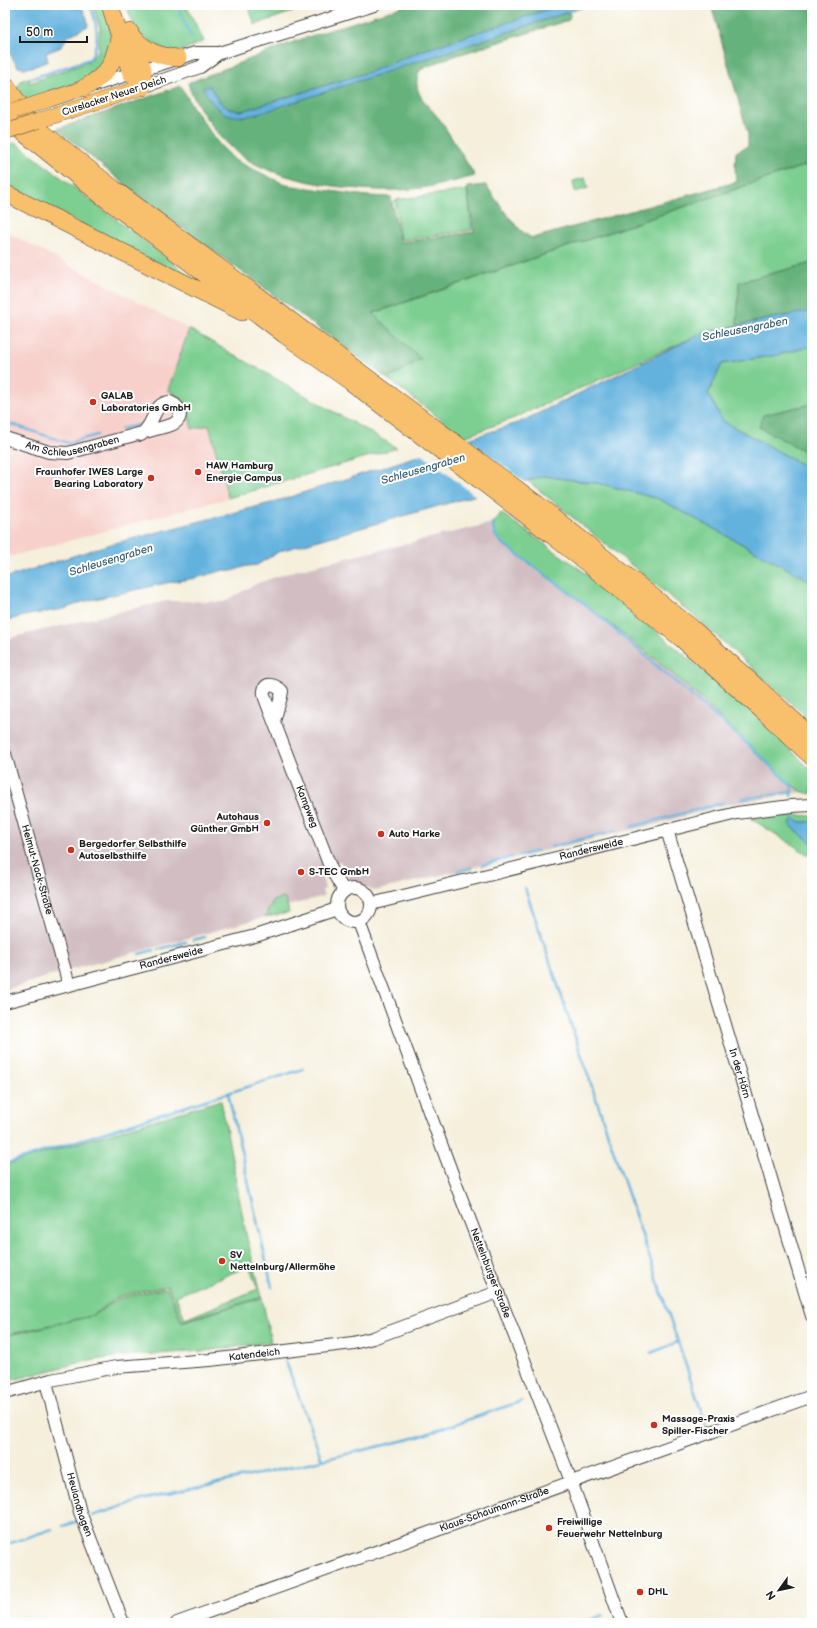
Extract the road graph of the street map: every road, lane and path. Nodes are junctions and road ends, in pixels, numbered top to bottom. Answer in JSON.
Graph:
{"nodes":[{"id":1,"x":110,"y":5,"type":"edge"},
{"id":2,"x":120,"y":5,"type":"edge"},
{"id":3,"x":374,"y":5,"type":"edge"},
{"id":4,"x":126,"y":35,"type":"junction"},
{"id":5,"x":219,"y":53,"type":"junction"},
{"id":6,"x":178,"y":58,"type":"junction"},
{"id":7,"x":137,"y":71,"type":"junction"},
{"id":8,"x":5,"y":84,"type":"edge"},
{"id":9,"x":143,"y":87,"type":"junction"},
{"id":10,"x":84,"y":88,"type":"junction"},
{"id":11,"x":5,"y":101,"type":"edge"},
{"id":12,"x":5,"y":114,"type":"edge"},
{"id":13,"x":5,"y":118,"type":"edge"},
{"id":14,"x":36,"y":127,"type":"junction"},
{"id":15,"x":5,"y":132,"type":"edge"},
{"id":16,"x":5,"y":193,"type":"edge"},
{"id":17,"x":285,"y":335,"type":"junction"},
{"id":18,"x":141,"y":435,"type":"dead end"},
{"id":19,"x":5,"y":438,"type":"edge"},
{"id":20,"x":274,"y":721,"type":"dead end"},
{"id":21,"x":812,"y":737,"type":"edge"},
{"id":22,"x":5,"y":754,"type":"edge"},
{"id":23,"x":812,"y":757,"type":"edge"},
{"id":24,"x":812,"y":805,"type":"edge"},
{"id":25,"x":668,"y":830,"type":"junction"},
{"id":26,"x":344,"y":891,"type":"junction"},
{"id":27,"x":371,"y":904,"type":"junction"},
{"id":28,"x":337,"y":909,"type":"junction"},
{"id":29,"x":359,"y":922,"type":"junction"},
{"id":30,"x":69,"y":984,"type":"junction"},
{"id":31,"x":5,"y":1002,"type":"edge"},
{"id":32,"x":498,"y":1292,"type":"junction"},
{"id":33,"x":812,"y":1316,"type":"edge"},
{"id":34,"x":46,"y":1382,"type":"junction"},
{"id":35,"x":5,"y":1393,"type":"edge"},
{"id":36,"x":812,"y":1396,"type":"edge"},
{"id":37,"x":571,"y":1481,"type":"junction"},
{"id":38,"x":123,"y":1623,"type":"edge"},
{"id":39,"x":177,"y":1623,"type":"edge"},
{"id":40,"x":622,"y":1623,"type":"edge"}],
"edges":[{"from":1,"to":4,"type":"highway"},
{"from":2,"to":4,"type":"highway"},
{"from":3,"to":5,"type":"street","name":"Curslacker Neuer Deich"},
{"from":4,"to":6,"type":"highway"},
{"from":4,"to":7,"type":"highway"},
{"from":4,"to":10,"type":"highway"},
{"from":5,"to":6,"type":"street","name":"Curslacker Neuer Deich"},
{"from":5,"to":9,"type":"street","name":"Curslacker Neuer Deich"},
{"from":6,"to":7,"type":"street","name":"Curslacker Neuer Deich"},
{"from":7,"to":9,"type":"highway"},
{"from":7,"to":10,"type":"street","name":"Curslacker Neuer Deich"},
{"from":8,"to":14,"type":"highway"},
{"from":9,"to":15,"type":"main road","name":"Curslacker Neuer Deich","bridge":true},
{"from":10,"to":12,"type":"main road","name":"Curslacker Neuer Deich","bridge":true},
{"from":11,"to":14,"type":"highway"},
{"from":13,"to":17,"type":"highway"},
{"from":14,"to":21,"type":"highway"},
{"from":16,"to":17,"type":"highway"},
{"from":17,"to":23,"type":"highway"},
{"from":18,"to":19,"type":"street","name":"Am Schleusengraben"},
{"from":20,"to":26,"type":"street","name":"Kampweg"},
{"from":22,"to":30,"type":"street","name":"Helmut-Nack-Straße"},
{"from":24,"to":25,"type":"street","name":"Randersweide"},
{"from":25,"to":27,"type":"street","name":"Randersweide"},
{"from":25,"to":33,"type":"street","name":"In der Hörn"},
{"from":26,"to":27,"type":"street"},
{"from":26,"to":28,"type":"street"},
{"from":27,"to":29,"type":"street"},
{"from":28,"to":29,"type":"street"},
{"from":28,"to":30,"type":"street","name":"Randersweide"},
{"from":29,"to":32,"type":"street","name":"Nettelnburger Straße"},
{"from":30,"to":31,"type":"street","name":"Randersweide"},
{"from":32,"to":34,"type":"street","name":"Katendeich"},
{"from":32,"to":37,"type":"street","name":"Nettelnburger Straße"},
{"from":34,"to":35,"type":"street","name":"Katendeich"},
{"from":34,"to":38,"type":"street","name":"Heulandhagen"},
{"from":36,"to":37,"type":"street","name":"Klaus-Schaumann-Straße"},
{"from":37,"to":39,"type":"street","name":"Klaus-Schaumann-Straße"},
{"from":37,"to":40,"type":"street","name":"Nettelnburger Straße"}]}
